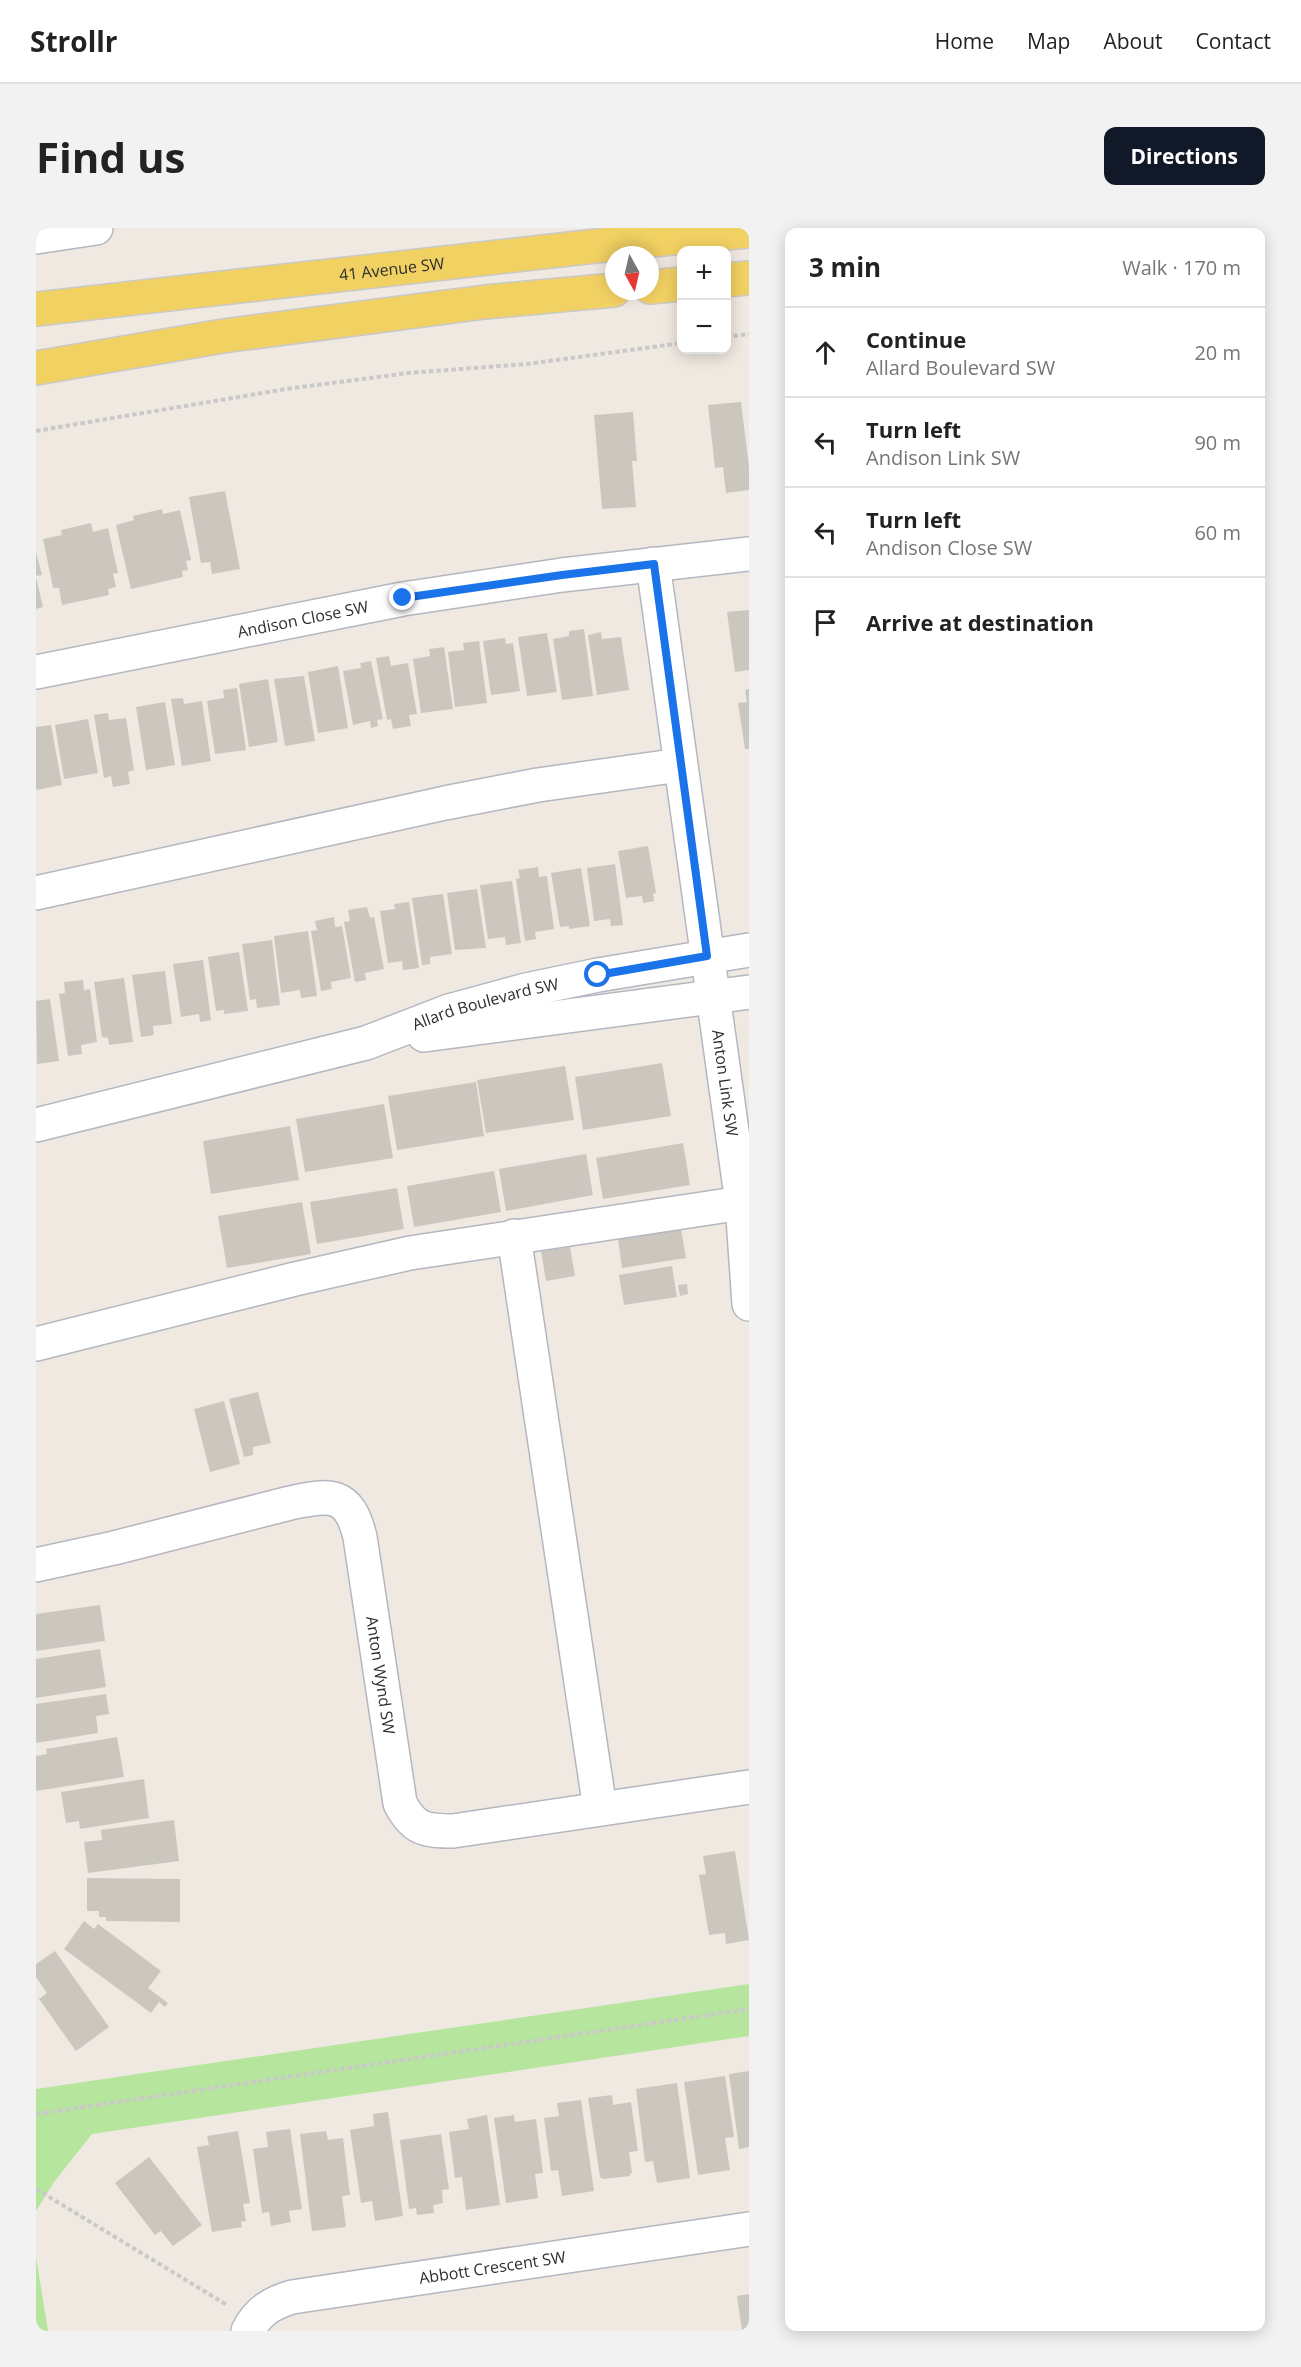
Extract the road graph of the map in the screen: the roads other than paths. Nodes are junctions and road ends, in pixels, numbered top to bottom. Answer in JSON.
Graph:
{"nodes":[{"id":1,"x":96,"y":228,"type":"edge"},
{"id":2,"x":749,"y":231,"type":"edge"},
{"id":3,"x":36,"y":237,"type":"edge"},
{"id":4,"x":749,"y":278,"type":"edge"},
{"id":5,"x":731,"y":280,"type":"edge"},
{"id":6,"x":677,"y":284,"type":"edge"},
{"id":7,"x":659,"y":286,"type":"edge"},
{"id":8,"x":605,"y":291,"type":"edge"},
{"id":9,"x":36,"y":309,"type":"edge"},
{"id":10,"x":36,"y":368,"type":"edge"},
{"id":11,"x":749,"y":554,"type":"edge"},
{"id":12,"x":654,"y":564,"type":"junction"},
{"id":13,"x":36,"y":672,"type":"edge"},
{"id":14,"x":680,"y":765,"type":"junction"},
{"id":15,"x":36,"y":893,"type":"edge"},
{"id":16,"x":749,"y":950,"type":"edge"},
{"id":17,"x":707,"y":956,"type":"junction"},
{"id":18,"x":749,"y":992,"type":"edge"},
{"id":19,"x":713,"y":998,"type":"junction"},
{"id":20,"x":366,"y":1043,"type":"junction"},
{"id":21,"x":36,"y":1125,"type":"edge"},
{"id":22,"x":742,"y":1203,"type":"junction"},
{"id":23,"x":514,"y":1236,"type":"junction"},
{"id":24,"x":747,"y":1239,"type":"edge"},
{"id":25,"x":749,"y":1304,"type":"edge"},
{"id":26,"x":36,"y":1344,"type":"edge"},
{"id":27,"x":36,"y":1565,"type":"edge"},
{"id":28,"x":749,"y":1787,"type":"edge"},
{"id":29,"x":600,"y":1809,"type":"junction"},
{"id":30,"x":749,"y":2229,"type":"edge"},
{"id":31,"x":251,"y":2325,"type":"edge"}],
"edges":[{"from":1,"to":3,"type":"street"},
{"from":2,"to":9,"type":"main road","name":"41 Avenue SW"},
{"from":4,"to":5,"type":"main road"},
{"from":6,"to":7,"type":"main road"},
{"from":8,"to":10,"type":"main road"},
{"from":11,"to":12,"type":"street","name":"Andison Close SW"},
{"from":12,"to":13,"type":"street","name":"Andison Close SW"},
{"from":12,"to":14,"type":"street","name":"Anton Link SW"},
{"from":14,"to":15,"type":"street"},
{"from":14,"to":17,"type":"street","name":"Anton Link SW"},
{"from":16,"to":17,"type":"street","name":"Allard Boulevard SW"},
{"from":17,"to":19,"type":"street","name":"Anton Link SW"},
{"from":17,"to":20,"type":"street","name":"Allard Boulevard SW"},
{"from":18,"to":19,"type":"street","name":"Allard Boulevard SW"},
{"from":19,"to":20,"type":"street","name":"Allard Boulevard SW"},
{"from":19,"to":22,"type":"street","name":"Anton Link SW"},
{"from":20,"to":21,"type":"street","name":"Allard Boulevard SW"},
{"from":22,"to":23,"type":"street"},
{"from":22,"to":24,"type":"street","name":"Anton Link SW"},
{"from":23,"to":26,"type":"street"},
{"from":23,"to":29,"type":"street"},
{"from":24,"to":25,"type":"street","name":"Anton Link SW"},
{"from":27,"to":29,"type":"street","name":"Anton Wynd SW"},
{"from":28,"to":29,"type":"street","name":"Anton Wynd SW"},
{"from":30,"to":31,"type":"street","name":"Abbott Crescent SW"}]}
